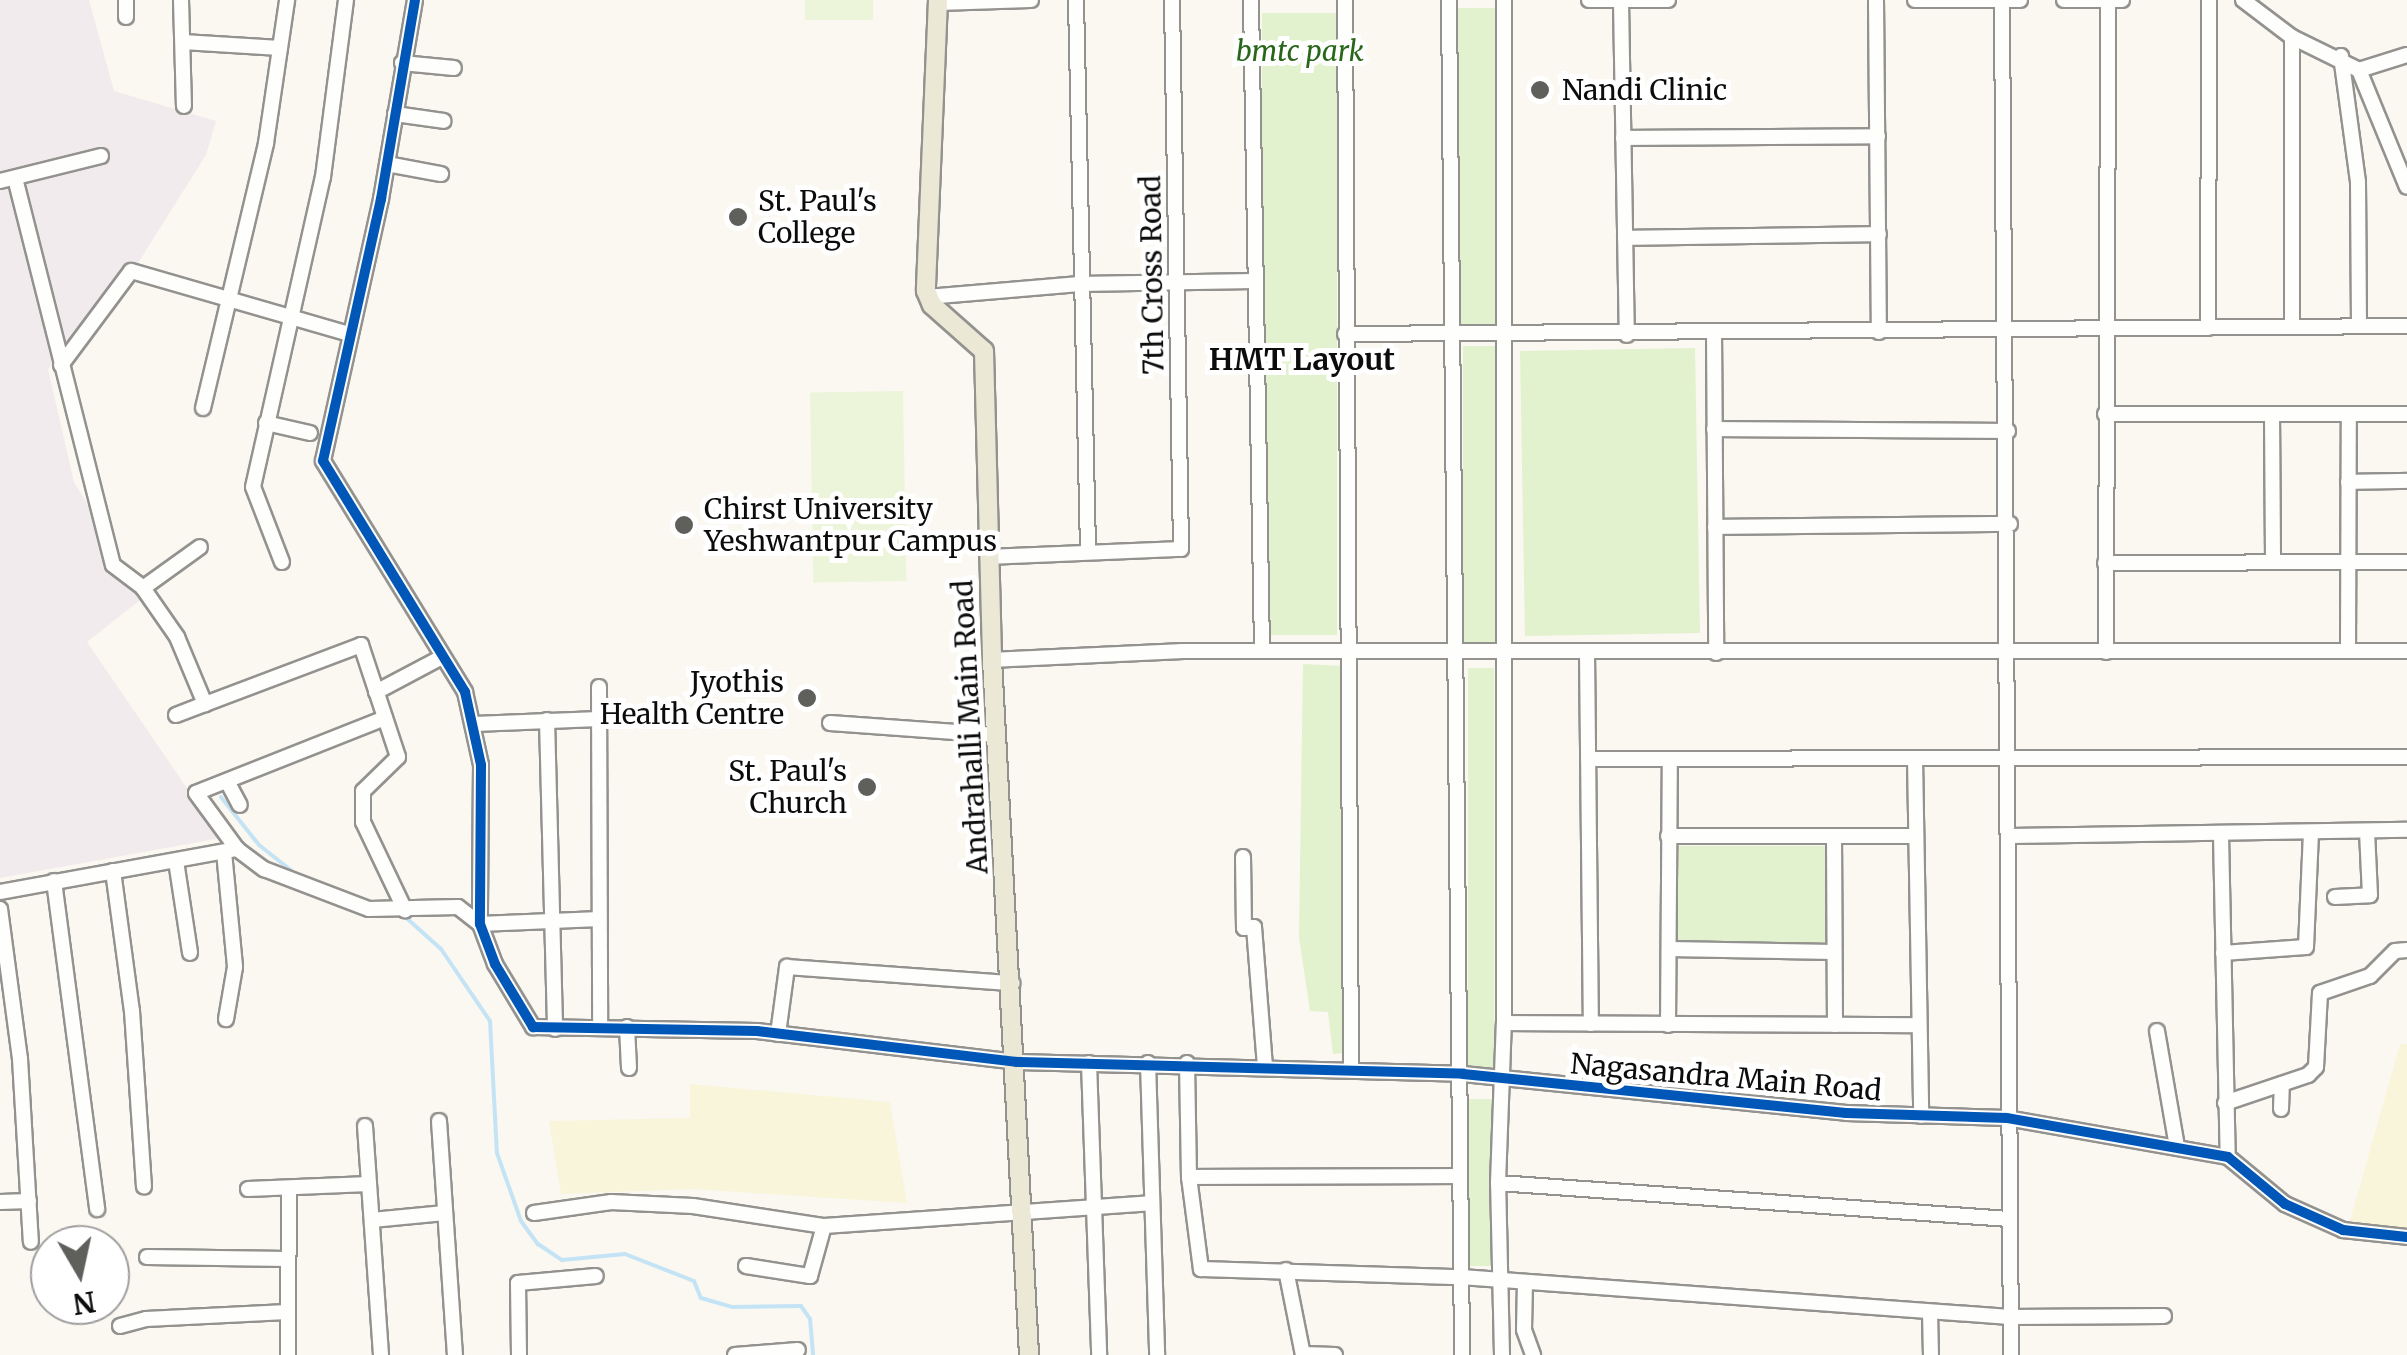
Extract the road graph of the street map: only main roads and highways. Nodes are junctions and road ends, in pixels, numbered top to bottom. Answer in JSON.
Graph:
{"nodes":[{"id":1,"x":938,"y":2,"type":"edge"},
{"id":2,"x":1028,"y":1355,"type":"edge"}],
"edges":[{"from":1,"to":2,"type":"main road","name":"Andrahalli Main Road"}]}
